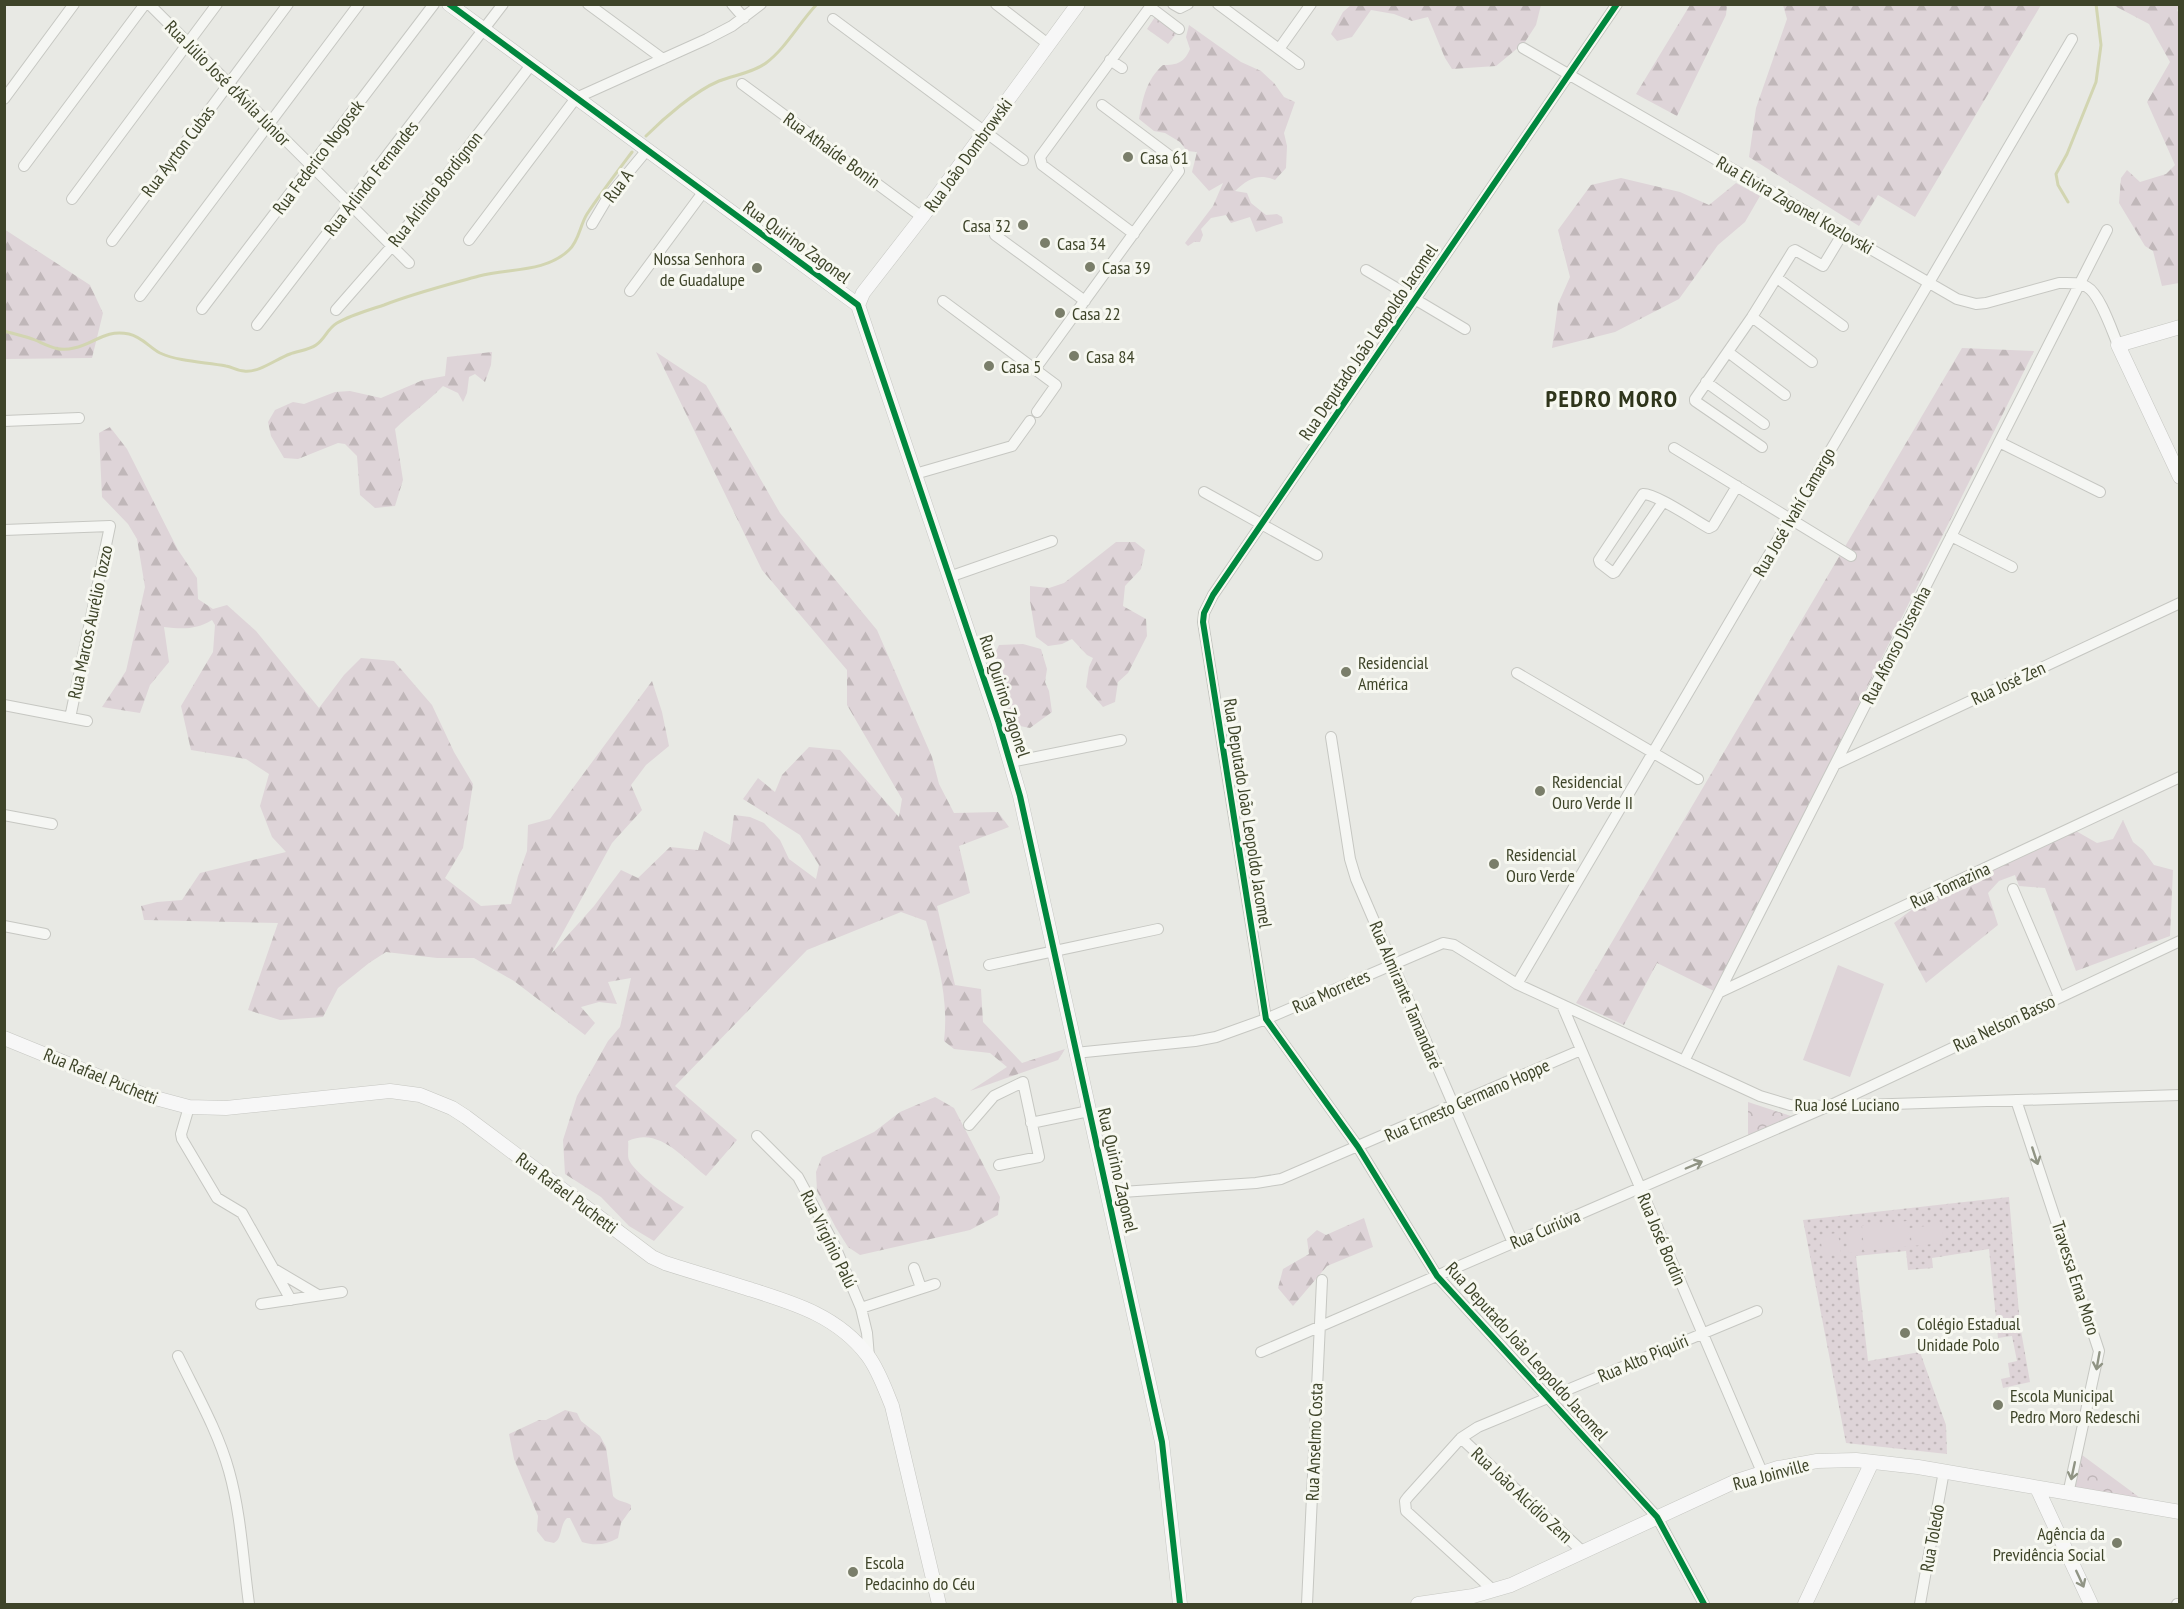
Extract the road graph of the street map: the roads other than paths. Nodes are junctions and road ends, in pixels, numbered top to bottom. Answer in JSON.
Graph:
{"nodes":[{"id":1,"x":74,"y":4,"type":"edge"},
{"id":2,"x":147,"y":4,"type":"edge"},
{"id":3,"x":217,"y":4,"type":"edge"},
{"id":4,"x":288,"y":4,"type":"edge"},
{"id":5,"x":359,"y":4,"type":"edge"},
{"id":6,"x":434,"y":4,"type":"edge"},
{"id":7,"x":449,"y":4,"type":"edge"},
{"id":8,"x":503,"y":4,"type":"edge"},
{"id":9,"x":588,"y":4,"type":"edge"},
{"id":10,"x":732,"y":4,"type":"edge"},
{"id":11,"x":761,"y":4,"type":"edge"},
{"id":12,"x":996,"y":4,"type":"edge"},
{"id":13,"x":1077,"y":4,"type":"edge"},
{"id":14,"x":1173,"y":4,"type":"edge"},
{"id":15,"x":1188,"y":4,"type":"edge"},
{"id":16,"x":1218,"y":4,"type":"edge"},
{"id":17,"x":1311,"y":4,"type":"edge"},
{"id":18,"x":1617,"y":4,"type":"edge"},
{"id":19,"x":744,"y":18,"type":"junction"},
{"id":20,"x":833,"y":19,"type":"dead end"},
{"id":21,"x":1179,"y":29,"type":"dead end"},
{"id":22,"x":484,"y":30,"type":"junction"},
{"id":23,"x":2072,"y":39,"type":"dead end"},
{"id":24,"x":188,"y":43,"type":"junction"},
{"id":25,"x":1048,"y":44,"type":"junction"},
{"id":26,"x":1523,"y":48,"type":"dead end"},
{"id":27,"x":1279,"y":49,"type":"junction"},
{"id":28,"x":663,"y":59,"type":"junction"},
{"id":29,"x":1110,"y":60,"type":"junction"},
{"id":30,"x":1299,"y":64,"type":"dead end"},
{"id":31,"x":531,"y":65,"type":"junction"},
{"id":32,"x":1122,"y":68,"type":"dead end"},
{"id":33,"x":1569,"y":75,"type":"junction"},
{"id":34,"x":229,"y":84,"type":"junction"},
{"id":35,"x":742,"y":84,"type":"dead end"},
{"id":36,"x":576,"y":98,"type":"junction"},
{"id":37,"x":4,"y":99,"type":"edge"},
{"id":38,"x":1102,"y":105,"type":"dead end"},
{"id":39,"x":269,"y":124,"type":"junction"},
{"id":40,"x":985,"y":131,"type":"junction"},
{"id":41,"x":647,"y":150,"type":"junction"},
{"id":42,"x":1023,"y":160,"type":"dead end"},
{"id":43,"x":311,"y":165,"type":"junction"},
{"id":44,"x":24,"y":166,"type":"dead end"},
{"id":45,"x":704,"y":192,"type":"junction"},
{"id":46,"x":72,"y":199,"type":"dead end"},
{"id":47,"x":350,"y":204,"type":"junction"},
{"id":48,"x":922,"y":217,"type":"junction"},
{"id":49,"x":591,"y":224,"type":"dead end"},
{"id":50,"x":2108,"y":230,"type":"dead end"},
{"id":51,"x":1843,"y":233,"type":"junction"},
{"id":52,"x":1134,"y":234,"type":"junction"},
{"id":53,"x":995,"y":235,"type":"dead end"},
{"id":54,"x":469,"y":240,"type":"dead end"},
{"id":55,"x":112,"y":241,"type":"dead end"},
{"id":56,"x":392,"y":246,"type":"junction"},
{"id":57,"x":409,"y":263,"type":"dead end"},
{"id":58,"x":1366,"y":270,"type":"dead end"},
{"id":59,"x":1777,"y":278,"type":"junction"},
{"id":60,"x":1929,"y":282,"type":"junction"},
{"id":61,"x":2079,"y":284,"type":"junction"},
{"id":62,"x":630,"y":291,"type":"dead end"},
{"id":63,"x":140,"y":296,"type":"dead end"},
{"id":64,"x":1415,"y":299,"type":"junction"},
{"id":65,"x":943,"y":301,"type":"dead end"},
{"id":66,"x":1085,"y":301,"type":"junction"},
{"id":67,"x":858,"y":305,"type":"junction"},
{"id":68,"x":202,"y":309,"type":"dead end"},
{"id":69,"x":336,"y":310,"type":"dead end"},
{"id":70,"x":1752,"y":317,"type":"junction"},
{"id":71,"x":257,"y":325,"type":"dead end"},
{"id":72,"x":1843,"y":326,"type":"dead end"},
{"id":73,"x":2180,"y":327,"type":"edge"},
{"id":74,"x":1465,"y":329,"type":"dead end"},
{"id":75,"x":2118,"y":345,"type":"junction"},
{"id":76,"x":1728,"y":352,"type":"junction"},
{"id":77,"x":1812,"y":362,"type":"dead end"},
{"id":78,"x":1035,"y":369,"type":"junction"},
{"id":79,"x":1706,"y":382,"type":"junction"},
{"id":80,"x":1785,"y":395,"type":"dead end"},
{"id":81,"x":79,"y":418,"type":"dead end"},
{"id":82,"x":4,"y":421,"type":"edge"},
{"id":83,"x":1764,"y":424,"type":"dead end"},
{"id":84,"x":1999,"y":442,"type":"junction"},
{"id":85,"x":1762,"y":447,"type":"dead end"},
{"id":86,"x":1674,"y":448,"type":"dead end"},
{"id":87,"x":915,"y":474,"type":"junction"},
{"id":88,"x":2180,"y":477,"type":"edge"},
{"id":89,"x":1737,"y":486,"type":"junction"},
{"id":90,"x":1204,"y":492,"type":"dead end"},
{"id":91,"x":2100,"y":492,"type":"dead end"},
{"id":92,"x":1663,"y":501,"type":"junction"},
{"id":93,"x":1790,"y":519,"type":"junction"},
{"id":94,"x":1261,"y":524,"type":"junction"},
{"id":95,"x":4,"y":530,"type":"edge"},
{"id":96,"x":1951,"y":536,"type":"junction"},
{"id":97,"x":1052,"y":541,"type":"dead end"},
{"id":98,"x":1317,"y":555,"type":"dead end"},
{"id":99,"x":1851,"y":556,"type":"dead end"},
{"id":100,"x":2012,"y":567,"type":"dead end"},
{"id":101,"x":949,"y":577,"type":"junction"},
{"id":102,"x":2180,"y":603,"type":"edge"},
{"id":103,"x":1517,"y":674,"type":"dead end"},
{"id":104,"x":4,"y":705,"type":"edge"},
{"id":105,"x":70,"y":718,"type":"junction"},
{"id":106,"x":87,"y":721,"type":"dead end"},
{"id":107,"x":1331,"y":737,"type":"dead end"},
{"id":108,"x":1121,"y":740,"type":"dead end"},
{"id":109,"x":1653,"y":753,"type":"junction"},
{"id":110,"x":1011,"y":762,"type":"junction"},
{"id":111,"x":1836,"y":764,"type":"junction"},
{"id":112,"x":2180,"y":777,"type":"edge"},
{"id":113,"x":1698,"y":779,"type":"dead end"},
{"id":114,"x":4,"y":815,"type":"edge"},
{"id":115,"x":52,"y":824,"type":"dead end"},
{"id":116,"x":2013,"y":889,"type":"dead end"},
{"id":117,"x":4,"y":926,"type":"edge"},
{"id":118,"x":1158,"y":928,"type":"dead end"},
{"id":119,"x":45,"y":934,"type":"dead end"},
{"id":120,"x":2180,"y":941,"type":"edge"},
{"id":121,"x":1443,"y":943,"type":"joint"},
{"id":122,"x":1054,"y":951,"type":"junction"},
{"id":123,"x":1392,"y":964,"type":"junction"},
{"id":124,"x":990,"y":965,"type":"dead end"},
{"id":125,"x":1517,"y":984,"type":"junction"},
{"id":126,"x":1720,"y":992,"type":"junction"},
{"id":127,"x":2059,"y":998,"type":"junction"},
{"id":128,"x":1562,"y":1005,"type":"junction"},
{"id":129,"x":1266,"y":1019,"type":"junction"},
{"id":130,"x":4,"y":1038,"type":"edge"},
{"id":131,"x":1581,"y":1050,"type":"junction"},
{"id":132,"x":1075,"y":1053,"type":"junction"},
{"id":133,"x":1684,"y":1061,"type":"junction"},
{"id":134,"x":2180,"y":1095,"type":"edge"},
{"id":135,"x":2016,"y":1100,"type":"junction"},
{"id":136,"x":1454,"y":1105,"type":"junction"},
{"id":137,"x":1829,"y":1106,"type":"junction"},
{"id":138,"x":189,"y":1107,"type":"junction"},
{"id":139,"x":1089,"y":1111,"type":"junction"},
{"id":140,"x":1031,"y":1123,"type":"junction"},
{"id":141,"x":969,"y":1125,"type":"dead end"},
{"id":142,"x":757,"y":1136,"type":"dead end"},
{"id":143,"x":1358,"y":1147,"type":"junction"},
{"id":144,"x":999,"y":1165,"type":"dead end"},
{"id":145,"x":1640,"y":1188,"type":"junction"},
{"id":146,"x":1107,"y":1192,"type":"junction"},
{"id":147,"x":1514,"y":1243,"type":"junction"},
{"id":148,"x":914,"y":1268,"type":"dead end"},
{"id":149,"x":273,"y":1269,"type":"junction"},
{"id":150,"x":1437,"y":1276,"type":"junction"},
{"id":151,"x":1322,"y":1280,"type":"dead end"},
{"id":152,"x":934,"y":1284,"type":"dead end"},
{"id":153,"x":921,"y":1288,"type":"junction"},
{"id":154,"x":342,"y":1292,"type":"dead end"},
{"id":155,"x":318,"y":1295,"type":"junction"},
{"id":156,"x":291,"y":1300,"type":"junction"},
{"id":157,"x":261,"y":1304,"type":"dead end"},
{"id":158,"x":861,"y":1308,"type":"junction"},
{"id":159,"x":1757,"y":1311,"type":"dead end"},
{"id":160,"x":1319,"y":1327,"type":"junction"},
{"id":161,"x":1703,"y":1333,"type":"junction"},
{"id":162,"x":1261,"y":1352,"type":"dead end"},
{"id":163,"x":178,"y":1356,"type":"dead end"},
{"id":164,"x":869,"y":1357,"type":"junction"},
{"id":165,"x":1548,"y":1398,"type":"junction"},
{"id":166,"x":1461,"y":1438,"type":"junction"},
{"id":167,"x":1872,"y":1462,"type":"junction"},
{"id":168,"x":1944,"y":1471,"type":"junction"},
{"id":169,"x":1762,"y":1472,"type":"junction"},
{"id":170,"x":2037,"y":1488,"type":"junction"},
{"id":171,"x":2068,"y":1494,"type":"junction"},
{"id":172,"x":2180,"y":1512,"type":"edge"},
{"id":173,"x":1657,"y":1517,"type":"junction"},
{"id":174,"x":1583,"y":1552,"type":"junction"},
{"id":175,"x":1494,"y":1591,"type":"junction"},
{"id":176,"x":249,"y":1605,"type":"edge"},
{"id":177,"x":939,"y":1605,"type":"edge"},
{"id":178,"x":1180,"y":1605,"type":"edge"},
{"id":179,"x":1307,"y":1605,"type":"edge"},
{"id":180,"x":1418,"y":1605,"type":"edge"},
{"id":181,"x":1704,"y":1605,"type":"edge"},
{"id":182,"x":1805,"y":1605,"type":"edge"},
{"id":183,"x":1920,"y":1605,"type":"edge"},
{"id":184,"x":2091,"y":1605,"type":"edge"}],
"edges":[{"from":1,"to":37,"type":"street"},
{"from":2,"to":24,"type":"street","name":"Rua Júlio José d'Ávila Júnior"},
{"from":2,"to":44,"type":"street"},
{"from":3,"to":24,"type":"street"},
{"from":4,"to":34,"type":"street","name":"Rua Ayrton Cubas"},
{"from":5,"to":39,"type":"street"},
{"from":6,"to":43,"type":"street","name":"Rua Federico Nogosek"},
{"from":7,"to":22,"type":"street","name":"Rua Quirino Zagonel"},
{"from":8,"to":22,"type":"street","name":"Rua Arlindo Fernandes"},
{"from":9,"to":28,"type":"street"},
{"from":10,"to":19,"type":"street"},
{"from":11,"to":19,"type":"street"},
{"from":12,"to":25,"type":"street"},
{"from":13,"to":25,"type":"street","name":"Rua João Dombrowski"},
{"from":14,"to":15,"type":"street"},
{"from":16,"to":27,"type":"street"},
{"from":17,"to":27,"type":"street"},
{"from":18,"to":33,"type":"street","name":"Rua Deputado João Leopoldo Jacomel"},
{"from":19,"to":28,"type":"street"},
{"from":20,"to":40,"type":"street"},
{"from":21,"to":29,"type":"street"},
{"from":22,"to":31,"type":"street","name":"Rua Quirino Zagonel"},
{"from":22,"to":47,"type":"street","name":"Rua Arlindo Fernandes"},
{"from":23,"to":60,"type":"street","name":"Rua José Ivahí Camargo"},
{"from":24,"to":34,"type":"street","name":"Rua Júlio José d'Ávila Júnior"},
{"from":24,"to":46,"type":"street"},
{"from":25,"to":40,"type":"street","name":"Rua João Dombrowski"},
{"from":26,"to":33,"type":"street","name":"Rua Elvira Zagonel Kozlovski"},
{"from":27,"to":30,"type":"street"},
{"from":28,"to":36,"type":"street"},
{"from":29,"to":32,"type":"street"},
{"from":29,"to":52,"type":"street"},
{"from":31,"to":36,"type":"street","name":"Rua Quirino Zagonel"},
{"from":31,"to":56,"type":"street","name":"Rua Arlindo Bordignon"},
{"from":33,"to":51,"type":"street","name":"Rua Elvira Zagonel Kozlovski"},
{"from":33,"to":64,"type":"street","name":"Rua Deputado João Leopoldo Jacomel"},
{"from":34,"to":39,"type":"street","name":"Rua Júlio José d'Ávila Júnior"},
{"from":34,"to":55,"type":"street","name":"Rua Ayrton Cubas"},
{"from":35,"to":48,"type":"street","name":"Rua Athaíde Bonin"},
{"from":36,"to":41,"type":"street","name":"Rua Quirino Zagonel"},
{"from":36,"to":54,"type":"street"},
{"from":38,"to":52,"type":"street"},
{"from":39,"to":43,"type":"street","name":"Rua Júlio José d'Ávila Júnior"},
{"from":39,"to":63,"type":"street"},
{"from":40,"to":42,"type":"street"},
{"from":40,"to":48,"type":"street","name":"Rua João Dombrowski"},
{"from":41,"to":45,"type":"street","name":"Rua Quirino Zagonel"},
{"from":41,"to":49,"type":"street","name":"Rua A"},
{"from":43,"to":47,"type":"street","name":"Rua Júlio José d'Ávila Júnior"},
{"from":43,"to":68,"type":"street","name":"Rua Federico Nogosek"},
{"from":45,"to":62,"type":"street"},
{"from":45,"to":67,"type":"street","name":"Rua Quirino Zagonel"},
{"from":47,"to":56,"type":"street","name":"Rua Júlio José d'Ávila Júnior"},
{"from":47,"to":71,"type":"street","name":"Rua Arlindo Fernandes"},
{"from":48,"to":67,"type":"street","name":"Rua João Dombrowski"},
{"from":50,"to":61,"type":"street","name":"Rua Afonso Dissenha"},
{"from":51,"to":59,"type":"street"},
{"from":51,"to":60,"type":"street","name":"Rua Elvira Zagonel Kozlovski"},
{"from":52,"to":66,"type":"street"},
{"from":53,"to":66,"type":"street"},
{"from":56,"to":57,"type":"street","name":"Rua Júlio José d'Ávila Júnior"},
{"from":56,"to":69,"type":"street","name":"Rua Arlindo Bordignon"},
{"from":58,"to":64,"type":"street"},
{"from":59,"to":70,"type":"street"},
{"from":59,"to":72,"type":"street"},
{"from":60,"to":61,"type":"street","name":"Rua Elvira Zagonel Kozlovski"},
{"from":60,"to":93,"type":"street","name":"Rua José Ivahí Camargo"},
{"from":61,"to":75,"type":"street"},
{"from":61,"to":84,"type":"street","name":"Rua Afonso Dissenha"},
{"from":64,"to":74,"type":"street"},
{"from":64,"to":94,"type":"street","name":"Rua Deputado João Leopoldo Jacomel"},
{"from":65,"to":78,"type":"street"},
{"from":66,"to":78,"type":"street"},
{"from":67,"to":87,"type":"street","name":"Rua Quirino Zagonel"},
{"from":70,"to":76,"type":"street"},
{"from":70,"to":77,"type":"street"},
{"from":73,"to":75,"type":"street"},
{"from":75,"to":88,"type":"street"},
{"from":76,"to":79,"type":"street"},
{"from":76,"to":80,"type":"street"},
{"from":78,"to":87,"type":"street"},
{"from":79,"to":83,"type":"street"},
{"from":79,"to":85,"type":"street"},
{"from":81,"to":82,"type":"street"},
{"from":84,"to":91,"type":"street"},
{"from":84,"to":96,"type":"street","name":"Rua Afonso Dissenha"},
{"from":86,"to":89,"type":"street"},
{"from":87,"to":101,"type":"street","name":"Rua Quirino Zagonel"},
{"from":89,"to":92,"type":"street"},
{"from":89,"to":93,"type":"street"},
{"from":90,"to":94,"type":"street"},
{"from":92,"to":92,"type":"street"},
{"from":93,"to":99,"type":"street"},
{"from":93,"to":109,"type":"street","name":"Rua José Ivahí Camargo"},
{"from":94,"to":98,"type":"street"},
{"from":94,"to":129,"type":"street","name":"Rua Deputado João Leopoldo Jacomel"},
{"from":95,"to":105,"type":"street","name":"Rua Marcos Aurélio Tozzo"},
{"from":96,"to":100,"type":"street"},
{"from":96,"to":111,"type":"street","name":"Rua Afonso Dissenha"},
{"from":97,"to":101,"type":"street"},
{"from":101,"to":110,"type":"street","name":"Rua Quirino Zagonel"},
{"from":102,"to":111,"type":"street","name":"Rua José Zen"},
{"from":103,"to":109,"type":"street"},
{"from":104,"to":105,"type":"street"},
{"from":105,"to":106,"type":"street"},
{"from":107,"to":123,"type":"street","name":"Rua Almirante Tamandaré"},
{"from":108,"to":110,"type":"street"},
{"from":109,"to":113,"type":"street"},
{"from":109,"to":125,"type":"street","name":"Rua José Ivahí Camargo"},
{"from":110,"to":122,"type":"street","name":"Rua Quirino Zagonel"},
{"from":111,"to":126,"type":"street","name":"Rua Afonso Dissenha"},
{"from":112,"to":126,"type":"street","name":"Rua Tomazina"},
{"from":114,"to":115,"type":"street"},
{"from":116,"to":127,"type":"street"},
{"from":117,"to":119,"type":"street"},
{"from":118,"to":122,"type":"street"},
{"from":120,"to":127,"type":"street","name":"Rua Nelson Basso"},
{"from":121,"to":123,"type":"street","name":"Rua Morretes"},
{"from":121,"to":125,"type":"street","name":"Rua José Luciano"},
{"from":122,"to":124,"type":"street"},
{"from":122,"to":132,"type":"street","name":"Rua Quirino Zagonel"},
{"from":123,"to":129,"type":"street","name":"Rua Morretes"},
{"from":123,"to":136,"type":"street","name":"Rua Almirante Tamandaré"},
{"from":125,"to":128,"type":"street","name":"Rua José Luciano"},
{"from":126,"to":133,"type":"street","name":"Rua Afonso Dissenha"},
{"from":127,"to":137,"type":"street","name":"Rua Nelson Basso"},
{"from":128,"to":131,"type":"street","name":"Rua José Bordin"},
{"from":128,"to":133,"type":"street","name":"Rua José Luciano"},
{"from":129,"to":132,"type":"street","name":"Rua Morretes"},
{"from":129,"to":143,"type":"street","name":"Rua Deputado João Leopoldo Jacomel"},
{"from":130,"to":138,"type":"street","name":"Rua Rafael Puchetti"},
{"from":131,"to":136,"type":"street","name":"Rua Ernesto Germano Hoppe"},
{"from":131,"to":145,"type":"street","name":"Rua José Bordin"},
{"from":132,"to":139,"type":"street","name":"Rua Quirino Zagonel"},
{"from":133,"to":137,"type":"street","name":"Rua José Luciano"},
{"from":134,"to":135,"type":"street","name":"Rua José Luciano"},
{"from":135,"to":137,"type":"street","name":"Rua José Luciano"},
{"from":135,"to":171,"type":"street","name":"Travessa Ema Moro","one_way":true},
{"from":136,"to":143,"type":"street","name":"Rua Ernesto Germano Hoppe"},
{"from":136,"to":147,"type":"street","name":"Rua Almirante Tamandaré"},
{"from":145,"to":137,"type":"street","name":"Rua Curiúva","one_way":true},
{"from":138,"to":149,"type":"street"},
{"from":138,"to":164,"type":"street","name":"Rua Rafael Puchetti"},
{"from":139,"to":140,"type":"street"},
{"from":139,"to":146,"type":"street","name":"Rua Quirino Zagonel"},
{"from":140,"to":141,"type":"street"},
{"from":140,"to":144,"type":"street"},
{"from":142,"to":158,"type":"street","name":"Rua Virgínio Palú"},
{"from":143,"to":146,"type":"street","name":"Rua Ernesto Germano Hoppe"},
{"from":143,"to":150,"type":"street","name":"Rua Deputado João Leopoldo Jacomel"},
{"from":145,"to":147,"type":"street","name":"Rua Curiúva"},
{"from":145,"to":161,"type":"street","name":"Rua José Bordin"},
{"from":146,"to":178,"type":"street","name":"Rua Quirino Zagonel"},
{"from":147,"to":150,"type":"street","name":"Rua Curiúva"},
{"from":148,"to":153,"type":"street"},
{"from":149,"to":155,"type":"street"},
{"from":149,"to":156,"type":"street"},
{"from":150,"to":160,"type":"street","name":"Rua Curiúva"},
{"from":150,"to":165,"type":"street","name":"Rua Deputado João Leopoldo Jacomel"},
{"from":151,"to":160,"type":"street","name":"Rua Anselmo Costa"},
{"from":152,"to":153,"type":"street"},
{"from":153,"to":158,"type":"street"},
{"from":154,"to":155,"type":"street"},
{"from":155,"to":156,"type":"street"},
{"from":156,"to":157,"type":"street"},
{"from":158,"to":164,"type":"street","name":"Rua Virgínio Palú"},
{"from":159,"to":161,"type":"street","name":"Rua Alto Piquiri"},
{"from":160,"to":162,"type":"street","name":"Rua Curiúva"},
{"from":160,"to":179,"type":"street","name":"Rua Anselmo Costa"},
{"from":161,"to":165,"type":"street","name":"Rua Alto Piquiri"},
{"from":161,"to":169,"type":"street","name":"Rua José Bordin"},
{"from":163,"to":176,"type":"street"},
{"from":164,"to":177,"type":"street","name":"Rua Rafael Puchetti"},
{"from":165,"to":166,"type":"street","name":"Rua Alto Piquiri"},
{"from":165,"to":173,"type":"street","name":"Rua Deputado João Leopoldo Jacomel"},
{"from":166,"to":174,"type":"street","name":"Rua João Alcídio Zem"},
{"from":166,"to":175,"type":"street","name":"Rua Alto Piquiri"},
{"from":167,"to":168,"type":"street","name":"Rua Joinville"},
{"from":167,"to":169,"type":"street","name":"Rua Joinville"},
{"from":167,"to":182,"type":"street"},
{"from":168,"to":170,"type":"street","name":"Rua Joinville"},
{"from":168,"to":183,"type":"street","name":"Rua Toledo"},
{"from":169,"to":173,"type":"street","name":"Rua Joinville"},
{"from":170,"to":171,"type":"street","name":"Rua Joinville"},
{"from":170,"to":184,"type":"street","one_way":true},
{"from":171,"to":172,"type":"street","name":"Rua Joinville"},
{"from":173,"to":174,"type":"street","name":"Rua Joinville"},
{"from":173,"to":181,"type":"street","name":"Rua Deputado João Leopoldo Jacomel"},
{"from":174,"to":175,"type":"street","name":"Rua Joinville"},
{"from":175,"to":180,"type":"street","name":"Rua Joinville"}]}
